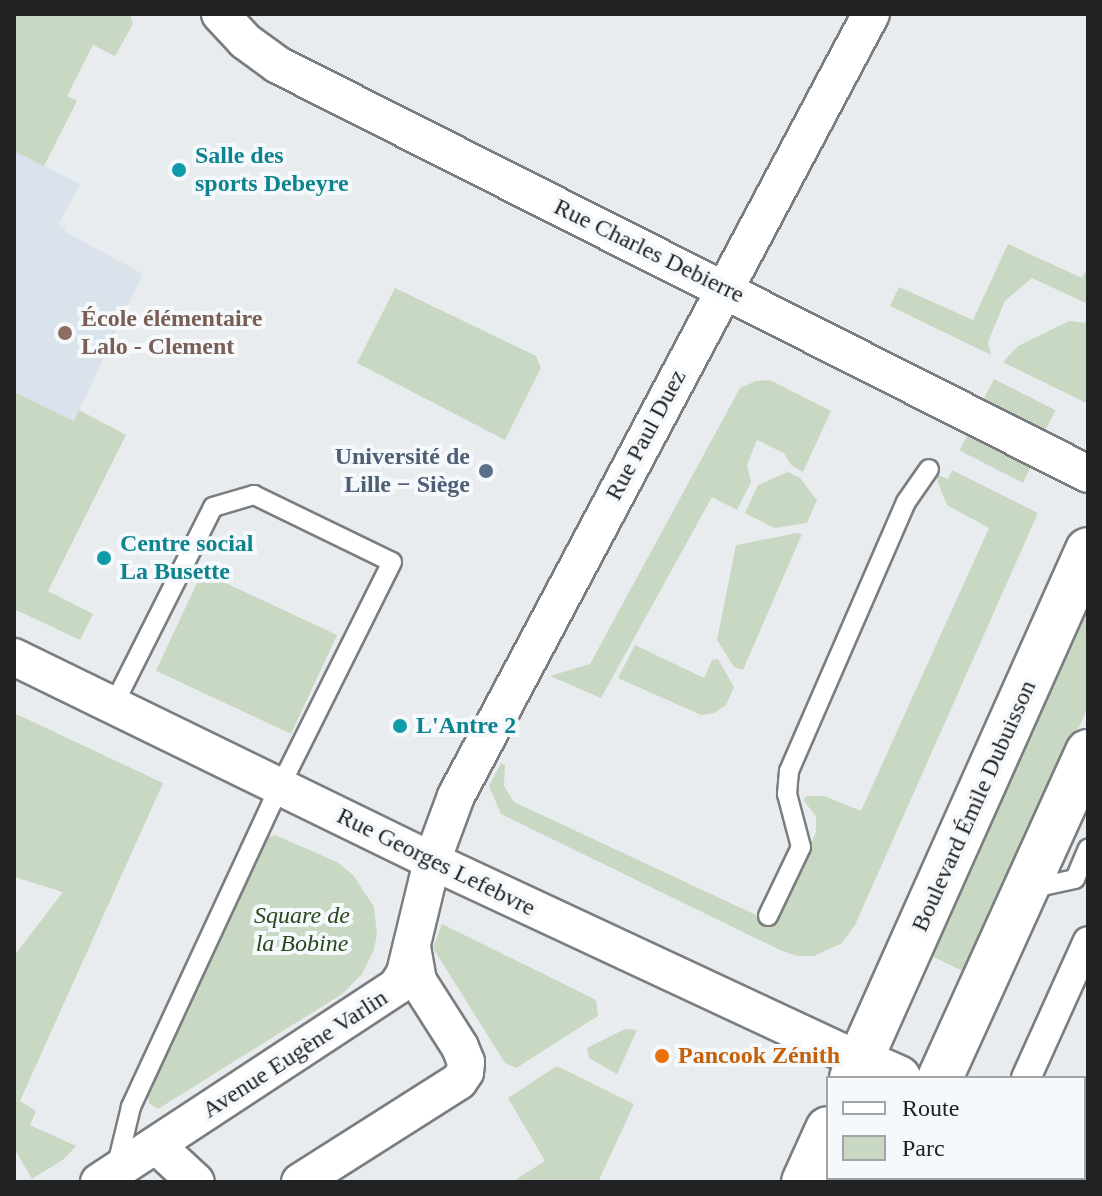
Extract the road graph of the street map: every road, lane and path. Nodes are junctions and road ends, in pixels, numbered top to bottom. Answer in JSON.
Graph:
{"nodes":[{"id":1,"x":220,"y":14,"type":"edge"},
{"id":2,"x":871,"y":14,"type":"edge"},
{"id":3,"x":724,"y":288,"type":"junction"},
{"id":4,"x":929,"y":469,"type":"dead end"},
{"id":5,"x":1088,"y":474,"type":"edge"},
{"id":6,"x":1088,"y":550,"type":"edge"},
{"id":7,"x":14,"y":657,"type":"edge"},
{"id":8,"x":114,"y":704,"type":"junction"},
{"id":9,"x":1088,"y":752,"type":"edge"},
{"id":10,"x":281,"y":787,"type":"junction"},
{"id":11,"x":1088,"y":849,"type":"edge"},
{"id":12,"x":432,"y":861,"type":"junction"},
{"id":13,"x":1027,"y":890,"type":"junction"},
{"id":14,"x":768,"y":916,"type":"dead end"},
{"id":15,"x":1088,"y":941,"type":"edge"},
{"id":16,"x":412,"y":946,"type":"junction"},
{"id":17,"x":870,"y":1072,"type":"edge"},
{"id":18,"x":941,"y":1076,"type":"edge"},
{"id":19,"x":1027,"y":1076,"type":"edge"},
{"id":20,"x":826,"y":1133,"type":"edge"},
{"id":21,"x":156,"y":1145,"type":"junction"},
{"id":22,"x":107,"y":1177,"type":"edge"},
{"id":23,"x":196,"y":1182,"type":"edge"},
{"id":24,"x":300,"y":1182,"type":"edge"},
{"id":25,"x":804,"y":1182,"type":"edge"}],
"edges":[{"from":1,"to":3,"type":"street","name":"Rue Charles Debierre"},
{"from":2,"to":3,"type":"street","name":"Rue Paul Duez"},
{"from":3,"to":5,"type":"street","name":"Rue Charles Debierre"},
{"from":3,"to":12,"type":"street","name":"Rue Paul Duez"},
{"from":4,"to":14,"type":"lane"},
{"from":6,"to":17,"type":"main road","name":"Boulevard Émile Dubuisson"},
{"from":7,"to":8,"type":"street","name":"Rue Georges Lefebvre"},
{"from":8,"to":10,"type":"street","name":"Rue Georges Lefebvre"},
{"from":8,"to":10,"type":"lane"},
{"from":9,"to":13,"type":"main road"},
{"from":10,"to":12,"type":"street","name":"Rue Georges Lefebvre"},
{"from":10,"to":22,"type":"lane"},
{"from":11,"to":13,"type":"lane"},
{"from":12,"to":16,"type":"street","name":"Avenue Eugène Varlin"},
{"from":12,"to":17,"type":"street","name":"Rue Georges Lefebvre"},
{"from":13,"to":18,"type":"main road"},
{"from":15,"to":19,"type":"street"},
{"from":16,"to":21,"type":"street","name":"Avenue Eugène Varlin"},
{"from":16,"to":24,"type":"street","name":"Avenue Eugène Varlin"},
{"from":20,"to":25,"type":"main road"},
{"from":21,"to":22,"type":"street","name":"Avenue Eugène Varlin"},
{"from":21,"to":23,"type":"street"}]}
